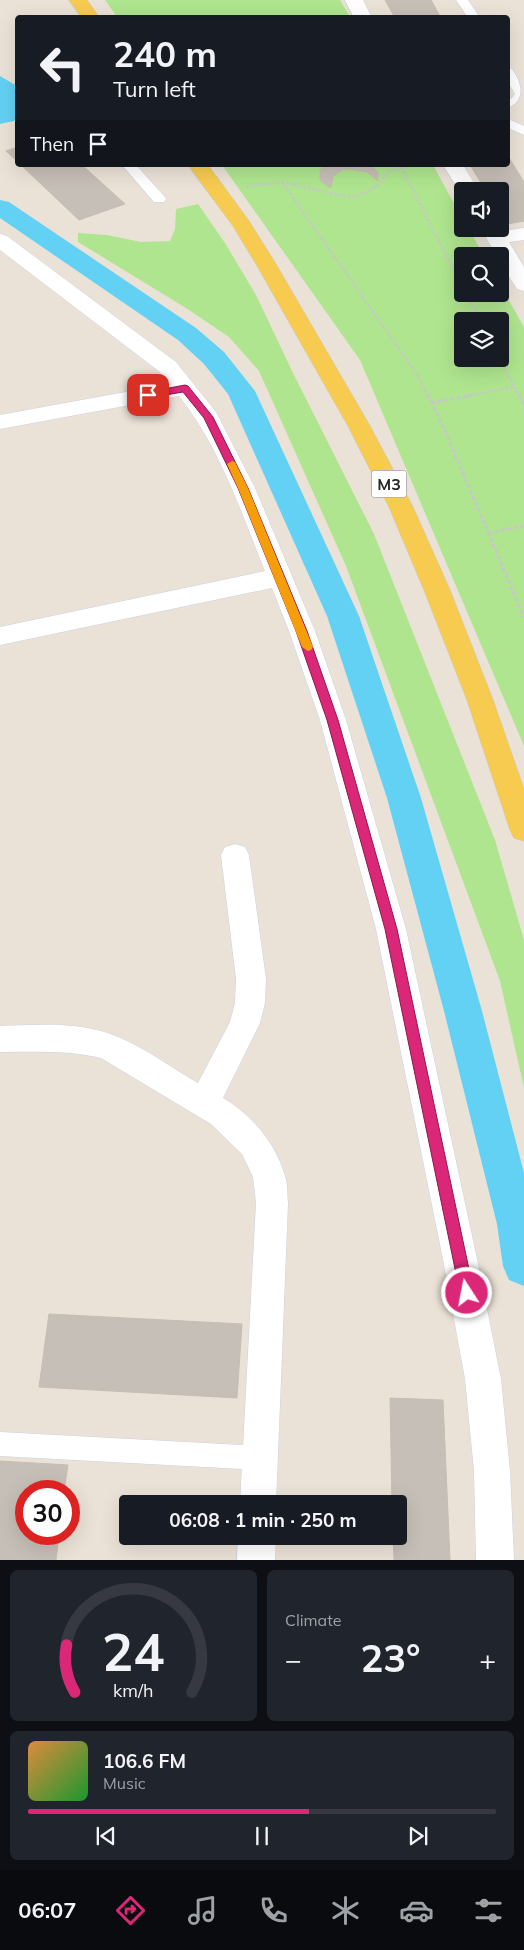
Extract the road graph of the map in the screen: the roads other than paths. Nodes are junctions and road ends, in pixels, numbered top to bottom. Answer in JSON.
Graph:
{"nodes":[{"id":1,"x":78,"y":0,"type":"edge"},
{"id":2,"x":354,"y":0,"type":"edge"},
{"id":3,"x":462,"y":0,"type":"edge"},
{"id":4,"x":89,"y":15,"type":"edge"},
{"id":5,"x":362,"y":15,"type":"edge"},
{"id":6,"x":472,"y":15,"type":"edge"},
{"id":7,"x":510,"y":75,"type":"edge"},
{"id":8,"x":510,"y":103,"type":"edge"},
{"id":9,"x":510,"y":124,"type":"edge"},
{"id":10,"x":524,"y":131,"type":"edge"},
{"id":11,"x":132,"y":167,"type":"edge"},
{"id":12,"x":199,"y":167,"type":"edge"},
{"id":13,"x":454,"y":167,"type":"edge"},
{"id":14,"x":463,"y":182,"type":"edge"},
{"id":15,"x":159,"y":199,"type":"dead end"},
{"id":16,"x":509,"y":234,"type":"edge"},
{"id":17,"x":524,"y":234,"type":"edge"},
{"id":18,"x":496,"y":237,"type":"edge"},
{"id":19,"x":0,"y":240,"type":"edge"},
{"id":20,"x":524,"y":285,"type":"edge"},
{"id":21,"x":185,"y":388,"type":"junction"},
{"id":22,"x":0,"y":422,"type":"edge"},
{"id":23,"x":280,"y":577,"type":"junction"},
{"id":24,"x":0,"y":636,"type":"edge"},
{"id":25,"x":524,"y":830,"type":"edge"},
{"id":26,"x":235,"y":855,"type":"dead end"},
{"id":27,"x":0,"y":1039,"type":"edge"},
{"id":28,"x":204,"y":1103,"type":"junction"},
{"id":29,"x":0,"y":1444,"type":"edge"},
{"id":30,"x":260,"y":1458,"type":"junction"},
{"id":31,"x":258,"y":1495,"type":"edge"},
{"id":32,"x":257,"y":1545,"type":"edge"},
{"id":33,"x":256,"y":1560,"type":"edge"},
{"id":34,"x":495,"y":1560,"type":"edge"}],
"edges":[{"from":1,"to":4,"type":"main road"},
{"from":2,"to":5,"type":"street"},
{"from":3,"to":6,"type":"lane"},
{"from":7,"to":8,"type":"lane"},
{"from":9,"to":10,"type":"lane"},
{"from":11,"to":15,"type":"lane"},
{"from":12,"to":25,"type":"main road","number":"M3"},
{"from":13,"to":14,"type":"street"},
{"from":16,"to":17,"type":"street"},
{"from":18,"to":20,"type":"street"},
{"from":19,"to":21,"type":"street"},
{"from":21,"to":22,"type":"street"},
{"from":21,"to":23,"type":"street"},
{"from":23,"to":24,"type":"street"},
{"from":23,"to":34,"type":"street"},
{"from":26,"to":28,"type":"street"},
{"from":27,"to":28,"type":"street"},
{"from":28,"to":30,"type":"street"},
{"from":29,"to":30,"type":"lane"},
{"from":30,"to":31,"type":"street"},
{"from":32,"to":33,"type":"street"}]}
